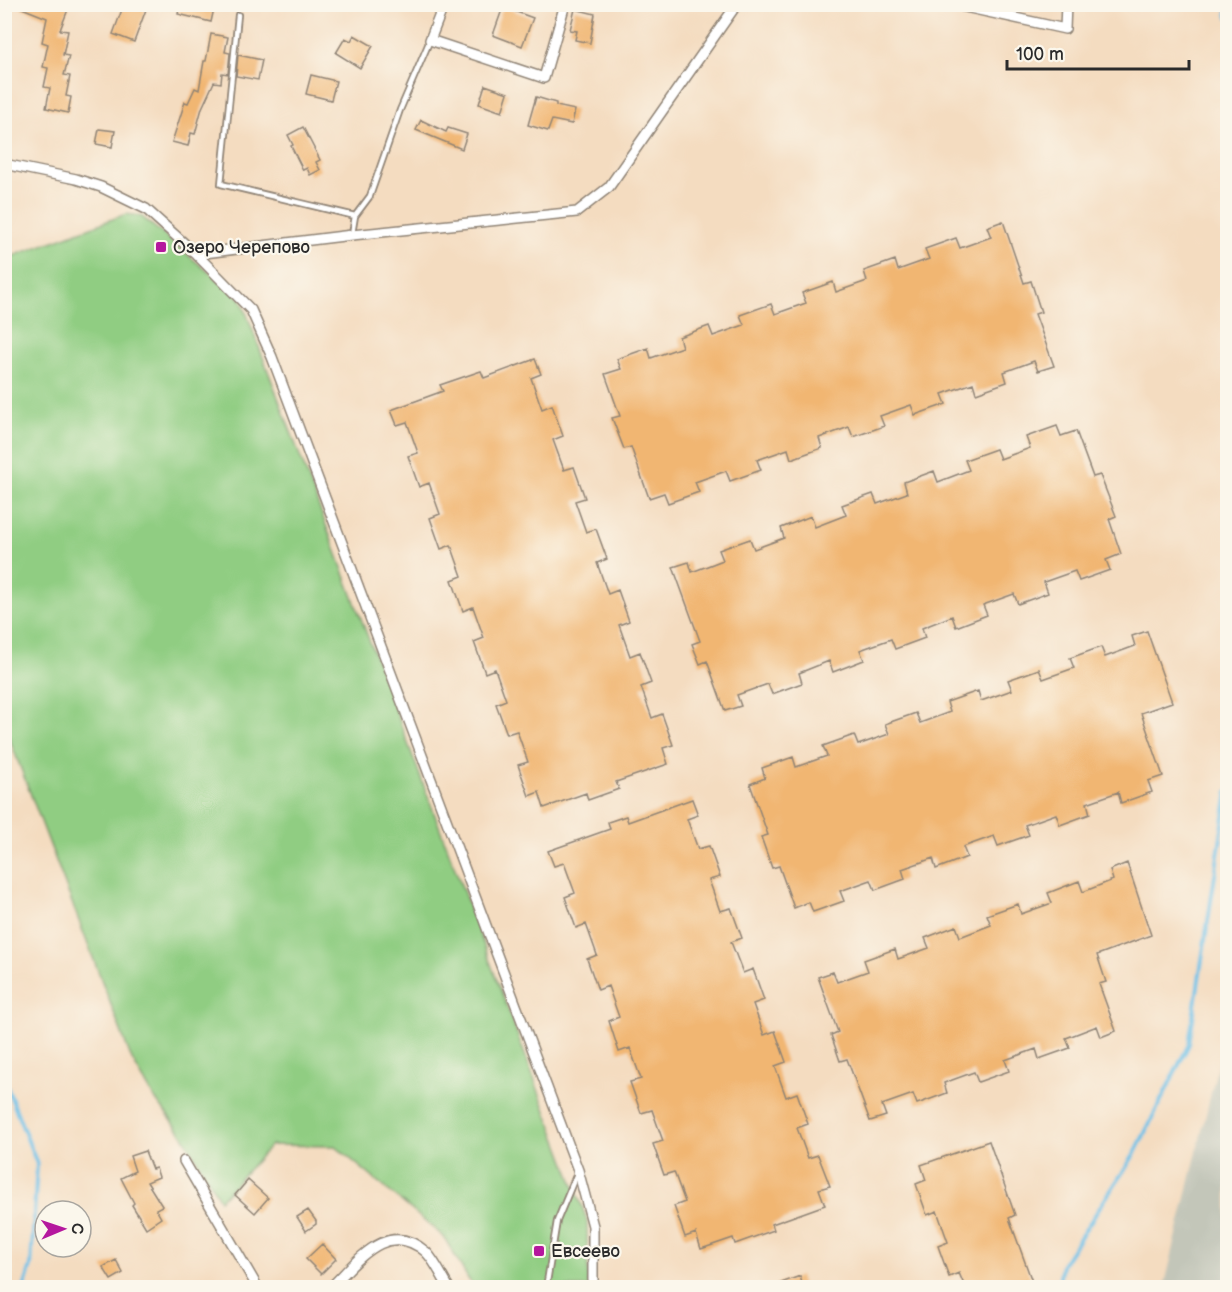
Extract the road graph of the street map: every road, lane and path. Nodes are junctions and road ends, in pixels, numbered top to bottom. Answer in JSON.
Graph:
{"nodes":[{"id":1,"x":444,"y":4,"type":"edge"},
{"id":2,"x":565,"y":4,"type":"edge"},
{"id":3,"x":737,"y":4,"type":"edge"},
{"id":4,"x":951,"y":4,"type":"edge"},
{"id":5,"x":1066,"y":4,"type":"edge"},
{"id":6,"x":238,"y":15,"type":"dead end"},
{"id":7,"x":430,"y":40,"type":"junction"},
{"id":8,"x":4,"y":164,"type":"edge"},
{"id":9,"x":355,"y":216,"type":"junction"},
{"id":10,"x":352,"y":235,"type":"junction"},
{"id":11,"x":196,"y":254,"type":"junction"},
{"id":12,"x":184,"y":1161,"type":"dead end"},
{"id":13,"x":578,"y":1170,"type":"junction"},
{"id":14,"x":258,"y":1287,"type":"edge"},
{"id":15,"x":330,"y":1287,"type":"edge"},
{"id":16,"x":449,"y":1287,"type":"edge"},
{"id":17,"x":546,"y":1287,"type":"edge"},
{"id":18,"x":593,"y":1287,"type":"edge"}],
"edges":[{"from":1,"to":7,"type":"street"},
{"from":2,"to":7,"type":"street"},
{"from":3,"to":10,"type":"street"},
{"from":4,"to":5,"type":"street"},
{"from":6,"to":9,"type":"lane"},
{"from":7,"to":9,"type":"lane"},
{"from":8,"to":11,"type":"street"},
{"from":9,"to":10,"type":"lane"},
{"from":10,"to":11,"type":"street"},
{"from":11,"to":13,"type":"street"},
{"from":12,"to":14,"type":"street"},
{"from":13,"to":17,"type":"lane"},
{"from":13,"to":18,"type":"street"},
{"from":15,"to":16,"type":"street"}]}
